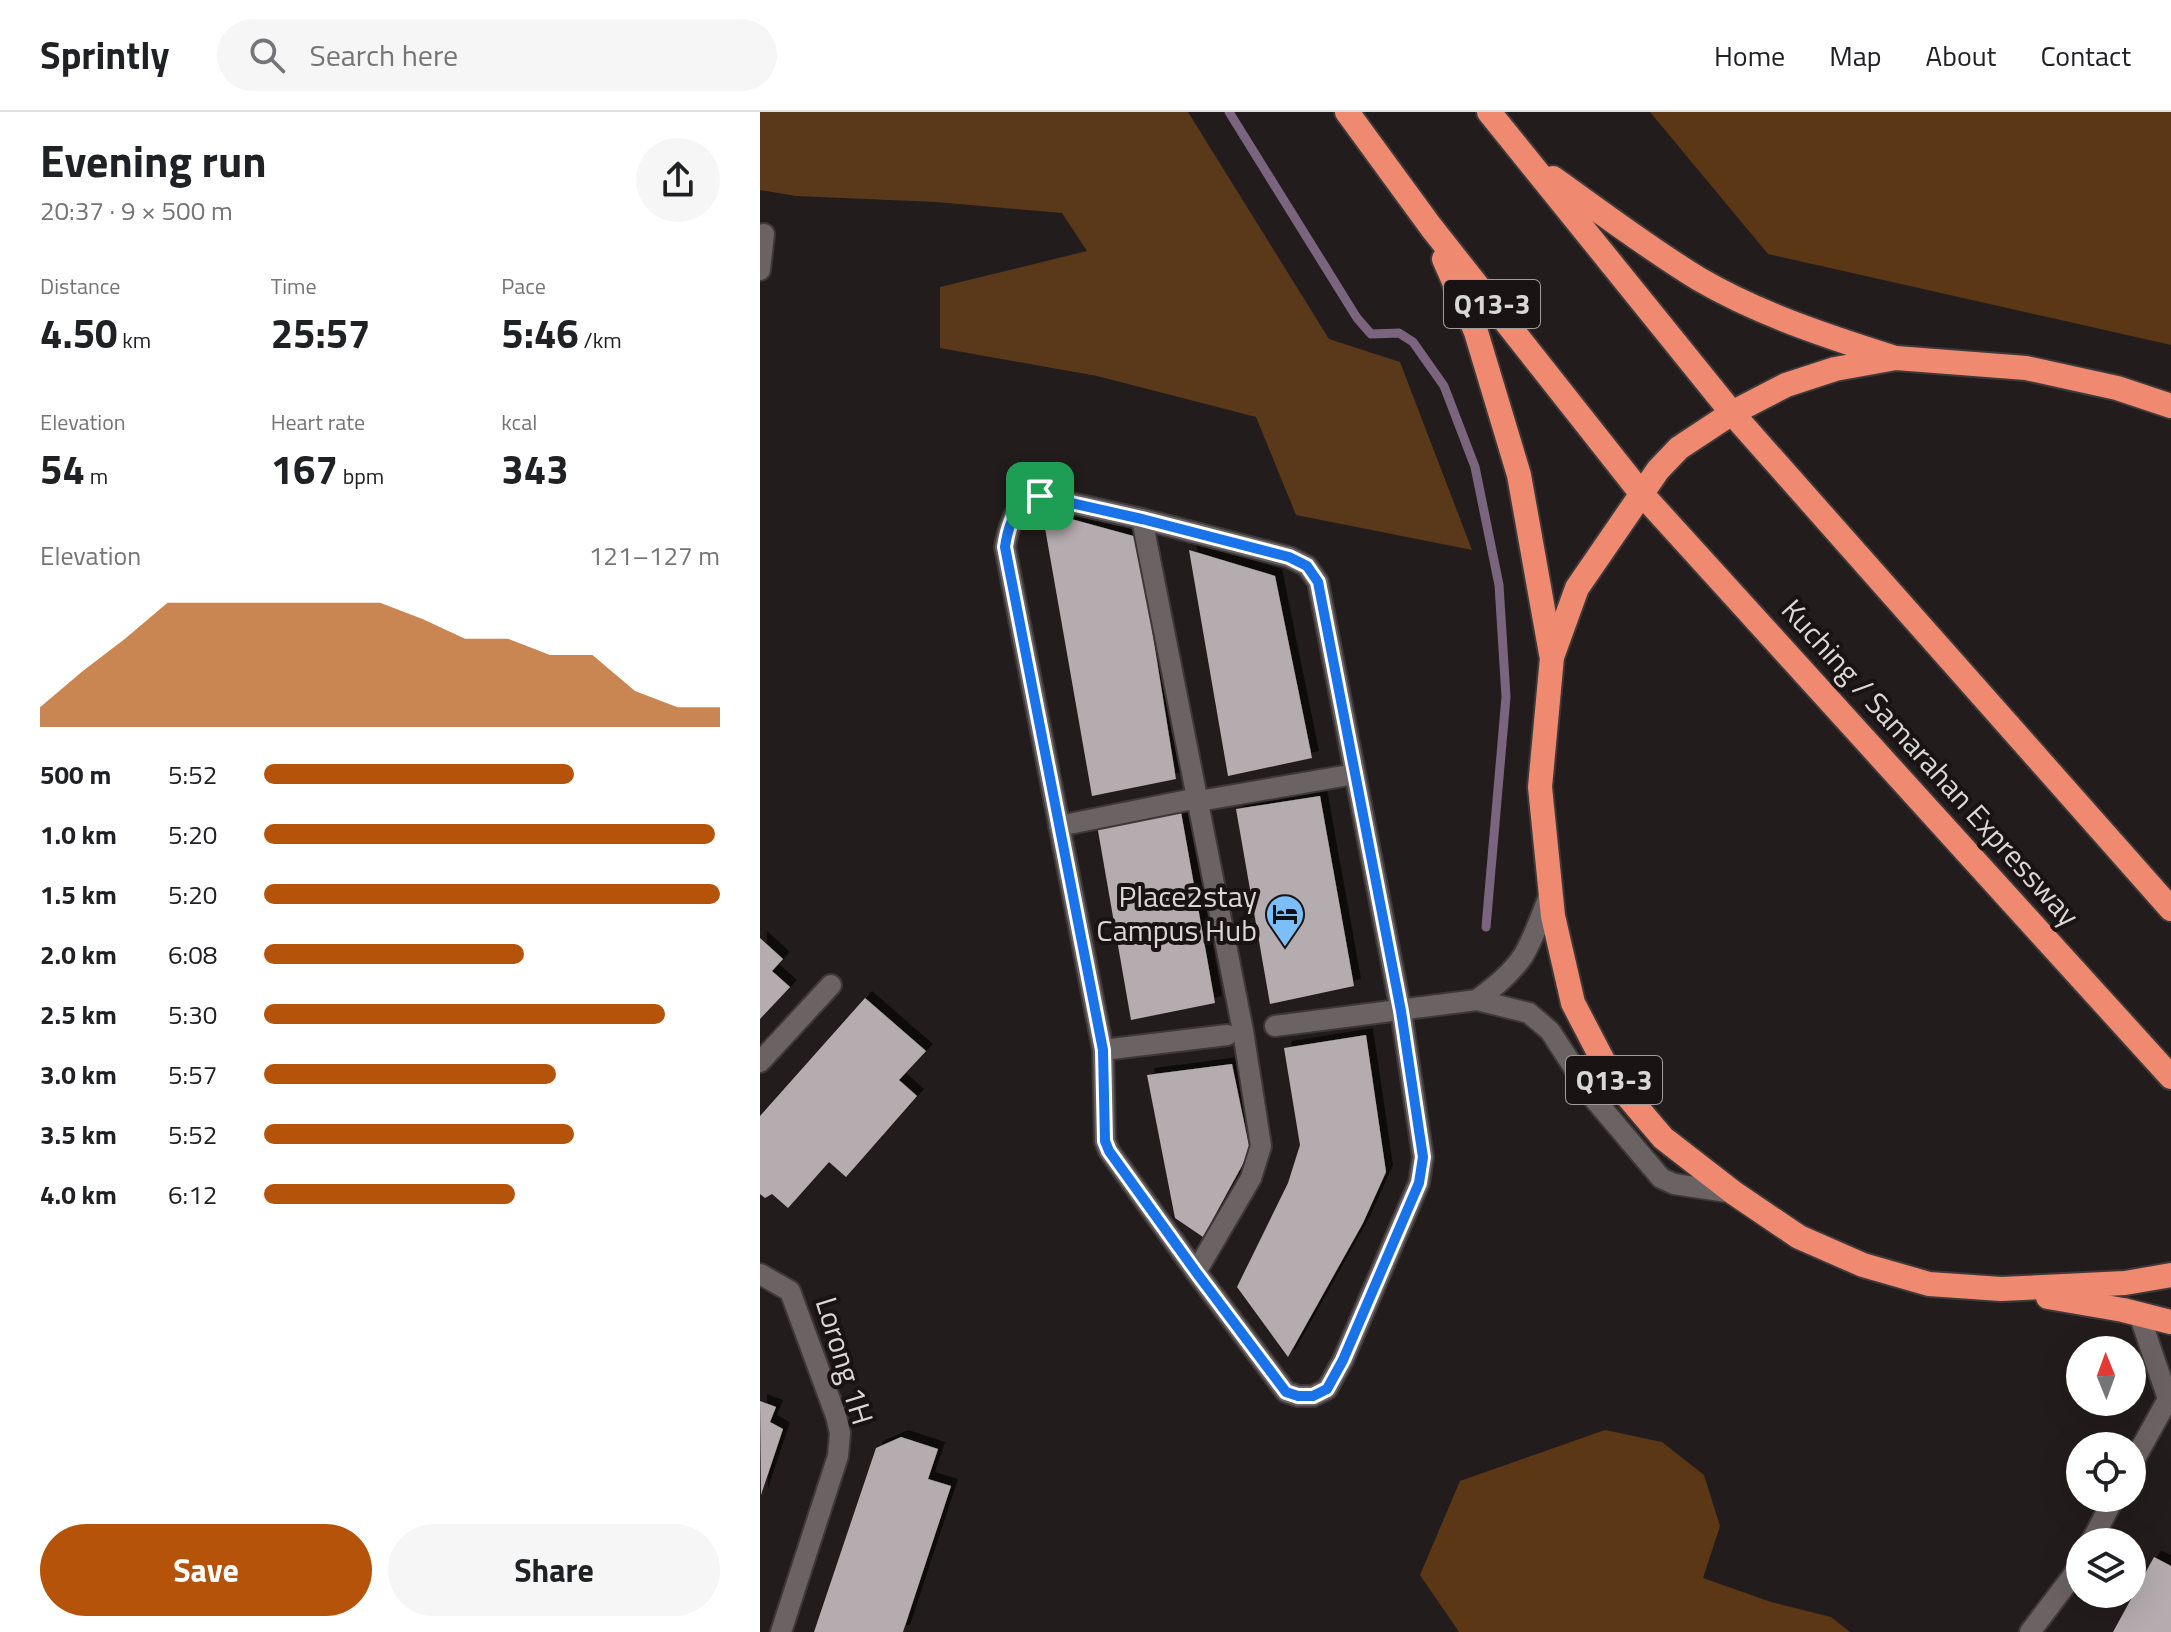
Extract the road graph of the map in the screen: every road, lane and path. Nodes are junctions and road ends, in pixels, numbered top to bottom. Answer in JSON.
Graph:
{"nodes":[{"id":1,"x":1347,"y":112,"type":"edge"},
{"id":2,"x":1489,"y":112,"type":"edge"},
{"id":3,"x":1525,"y":157,"type":"junction"},
{"id":4,"x":1431,"y":227,"type":"junction"},
{"id":5,"x":764,"y":234,"type":"dead end"},
{"id":6,"x":760,"y":270,"type":"edge"},
{"id":7,"x":1896,"y":358,"type":"junction"},
{"id":8,"x":2171,"y":406,"type":"edge"},
{"id":9,"x":1732,"y":413,"type":"junction"},
{"id":10,"x":1641,"y":493,"type":"junction"},
{"id":11,"x":1142,"y":519,"type":"junction"},
{"id":12,"x":1552,"y":657,"type":"junction"},
{"id":13,"x":1355,"y":774,"type":"junction"},
{"id":14,"x":1059,"y":826,"type":"junction"},
{"id":15,"x":1551,"y":891,"type":"junction"},
{"id":16,"x":2171,"y":909,"type":"edge"},
{"id":17,"x":831,"y":985,"type":"dead end"},
{"id":18,"x":1477,"y":1000,"type":"junction"},
{"id":19,"x":1401,"y":1011,"type":"junction"},
{"id":20,"x":1275,"y":1026,"type":"dead end"},
{"id":21,"x":1227,"y":1035,"type":"dead end"},
{"id":22,"x":1103,"y":1050,"type":"junction"},
{"id":23,"x":760,"y":1062,"type":"edge"},
{"id":24,"x":2171,"y":1077,"type":"edge"},
{"id":25,"x":1734,"y":1193,"type":"junction"},
{"id":26,"x":1196,"y":1272,"type":"junction"},
{"id":27,"x":760,"y":1274,"type":"edge"},
{"id":28,"x":2171,"y":1275,"type":"edge"},
{"id":29,"x":2001,"y":1289,"type":"junction"},
{"id":30,"x":2139,"y":1314,"type":"junction"},
{"id":31,"x":2171,"y":1322,"type":"edge"},
{"id":32,"x":2170,"y":1399,"type":"edge"},
{"id":33,"x":2146,"y":1440,"type":"edge"},
{"id":34,"x":2066,"y":1585,"type":"edge"},
{"id":35,"x":781,"y":1632,"type":"edge"},
{"id":36,"x":2030,"y":1632,"type":"edge"}],
"edges":[{"from":1,"to":4,"type":"highway","name":"Kuching / Samarahan Expressway","number":"Q13-3"},
{"from":2,"to":3,"type":"highway"},
{"from":3,"to":7,"type":"highway"},
{"from":3,"to":9,"type":"highway"},
{"from":4,"to":10,"type":"highway","name":"Kuching / Samarahan Expressway","number":"Q13-3"},
{"from":4,"to":12,"type":"highway"},
{"from":5,"to":6,"type":"street"},
{"from":7,"to":8,"type":"highway","number":"Q13-3"},
{"from":7,"to":9,"type":"highway","number":"Q13-3"},
{"from":9,"to":10,"type":"highway","number":"Q13-3"},
{"from":9,"to":16,"type":"highway"},
{"from":10,"to":12,"type":"highway","number":"Q13-3"},
{"from":10,"to":24,"type":"highway","name":"Kuching / Samarahan Expressway","number":"Q13-3"},
{"from":11,"to":13,"type":"street"},
{"from":11,"to":14,"type":"street"},
{"from":11,"to":26,"type":"street"},
{"from":12,"to":15,"type":"highway","number":"Q13-3"},
{"from":13,"to":14,"type":"street"},
{"from":13,"to":19,"type":"street"},
{"from":14,"to":22,"type":"street"},
{"from":15,"to":18,"type":"street"},
{"from":15,"to":25,"type":"highway","number":"Q13-3"},
{"from":17,"to":23,"type":"street"},
{"from":18,"to":19,"type":"street"},
{"from":18,"to":25,"type":"street"},
{"from":19,"to":20,"type":"street"},
{"from":19,"to":26,"type":"street"},
{"from":21,"to":22,"type":"street"},
{"from":22,"to":26,"type":"street"},
{"from":25,"to":29,"type":"highway","number":"Q13-3"},
{"from":27,"to":35,"type":"street","name":"Lorong 1H"},
{"from":28,"to":29,"type":"highway","number":"Q13-3"},
{"from":29,"to":30,"type":"highway"},
{"from":30,"to":31,"type":"highway"},
{"from":30,"to":32,"type":"street"},
{"from":32,"to":33,"type":"street"},
{"from":34,"to":36,"type":"street"}]}
